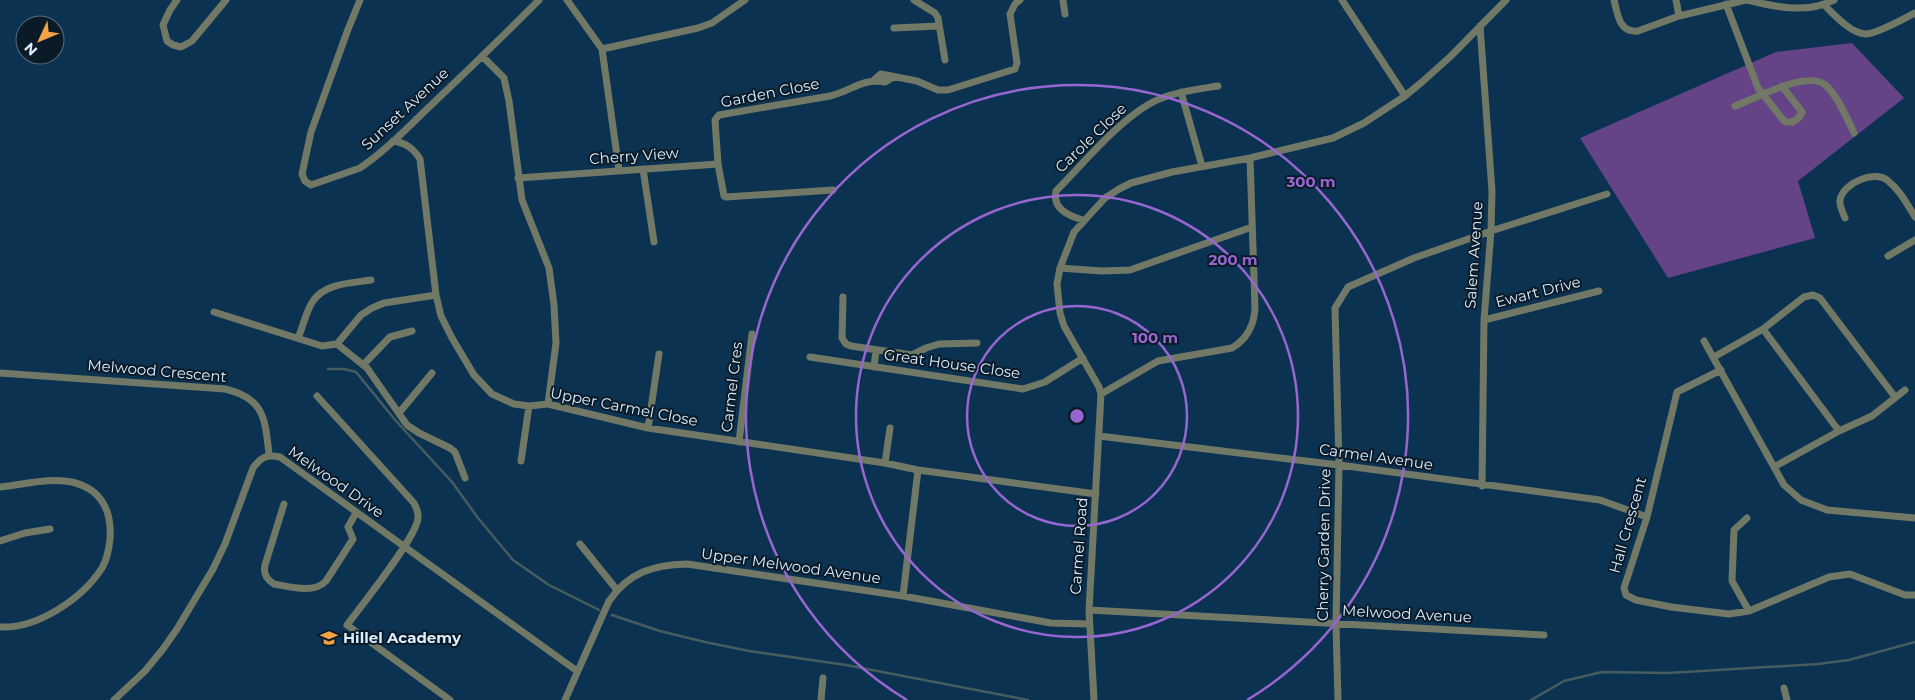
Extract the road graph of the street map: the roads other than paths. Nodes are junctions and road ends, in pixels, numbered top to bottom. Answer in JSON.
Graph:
{"nodes":[{"id":1,"x":178,"y":0,"type":"edge"},
{"id":2,"x":226,"y":0,"type":"edge"},
{"id":3,"x":360,"y":0,"type":"edge"},
{"id":4,"x":539,"y":0,"type":"edge"},
{"id":5,"x":567,"y":0,"type":"edge"},
{"id":6,"x":744,"y":0,"type":"edge"},
{"id":7,"x":914,"y":0,"type":"edge"},
{"id":8,"x":1020,"y":0,"type":"edge"},
{"id":9,"x":1063,"y":0,"type":"edge"},
{"id":10,"x":1342,"y":0,"type":"edge"},
{"id":11,"x":1506,"y":0,"type":"edge"},
{"id":12,"x":1614,"y":0,"type":"edge"},
{"id":13,"x":1676,"y":0,"type":"edge"},
{"id":14,"x":1747,"y":0,"type":"edge"},
{"id":15,"x":1834,"y":0,"type":"edge"},
{"id":16,"x":1726,"y":4,"type":"junction"},
{"id":17,"x":1824,"y":5,"type":"junction"},
{"id":18,"x":1915,"y":13,"type":"edge"},
{"id":19,"x":1065,"y":14,"type":"dead end"},
{"id":20,"x":1679,"y":16,"type":"junction"},
{"id":21,"x":940,"y":26,"type":"junction"},
{"id":22,"x":1480,"y":26,"type":"junction"},
{"id":23,"x":894,"y":28,"type":"dead end"},
{"id":24,"x":602,"y":49,"type":"junction"},
{"id":25,"x":482,"y":56,"type":"junction"},
{"id":26,"x":945,"y":60,"type":"dead end"},
{"id":27,"x":1218,"y":86,"type":"dead end"},
{"id":28,"x":1782,"y":86,"type":"junction"},
{"id":29,"x":1182,"y":92,"type":"junction"},
{"id":30,"x":1405,"y":96,"type":"junction"},
{"id":31,"x":1763,"y":96,"type":"junction"},
{"id":32,"x":1735,"y":106,"type":"dead end"},
{"id":33,"x":1854,"y":133,"type":"dead end"},
{"id":34,"x":393,"y":141,"type":"junction"},
{"id":35,"x":1250,"y":158,"type":"junction"},
{"id":36,"x":718,"y":164,"type":"junction"},
{"id":37,"x":1202,"y":166,"type":"junction"},
{"id":38,"x":642,"y":169,"type":"junction"},
{"id":39,"x":619,"y":170,"type":"junction"},
{"id":40,"x":518,"y":178,"type":"junction"},
{"id":41,"x":833,"y":190,"type":"dead end"},
{"id":42,"x":1607,"y":194,"type":"dead end"},
{"id":43,"x":1915,"y":217,"type":"edge"},
{"id":44,"x":1845,"y":218,"type":"dead end"},
{"id":45,"x":1084,"y":220,"type":"junction"},
{"id":46,"x":1252,"y":227,"type":"junction"},
{"id":47,"x":1491,"y":231,"type":"junction"},
{"id":48,"x":1915,"y":240,"type":"edge"},
{"id":49,"x":654,"y":242,"type":"dead end"},
{"id":50,"x":1888,"y":256,"type":"dead end"},
{"id":51,"x":1060,"y":268,"type":"junction"},
{"id":52,"x":371,"y":280,"type":"dead end"},
{"id":53,"x":1599,"y":292,"type":"dead end"},
{"id":54,"x":436,"y":295,"type":"junction"},
{"id":55,"x":843,"y":297,"type":"dead end"},
{"id":56,"x":214,"y":312,"type":"dead end"},
{"id":57,"x":1484,"y":320,"type":"junction"},
{"id":58,"x":1762,"y":329,"type":"junction"},
{"id":59,"x":412,"y":331,"type":"dead end"},
{"id":60,"x":752,"y":334,"type":"dead end"},
{"id":61,"x":298,"y":338,"type":"junction"},
{"id":62,"x":1704,"y":341,"type":"dead end"},
{"id":63,"x":978,"y":343,"type":"dead end"},
{"id":64,"x":338,"y":344,"type":"junction"},
{"id":65,"x":876,"y":351,"type":"junction"},
{"id":66,"x":659,"y":354,"type":"dead end"},
{"id":67,"x":810,"y":357,"type":"dead end"},
{"id":68,"x":1714,"y":357,"type":"junction"},
{"id":69,"x":1084,"y":358,"type":"junction"},
{"id":70,"x":363,"y":365,"type":"junction"},
{"id":71,"x":874,"y":367,"type":"junction"},
{"id":72,"x":1721,"y":370,"type":"junction"},
{"id":73,"x":432,"y":372,"type":"dead end"},
{"id":74,"x":0,"y":373,"type":"edge"},
{"id":75,"x":1905,"y":390,"type":"dead end"},
{"id":76,"x":1101,"y":394,"type":"junction"},
{"id":77,"x":317,"y":396,"type":"dead end"},
{"id":78,"x":1895,"y":397,"type":"junction"},
{"id":79,"x":548,"y":404,"type":"junction"},
{"id":80,"x":529,"y":406,"type":"junction"},
{"id":81,"x":399,"y":413,"type":"junction"},
{"id":82,"x":648,"y":428,"type":"junction"},
{"id":83,"x":890,"y":428,"type":"dead end"},
{"id":84,"x":1839,"y":431,"type":"junction"},
{"id":85,"x":1100,"y":436,"type":"junction"},
{"id":86,"x":739,"y":442,"type":"junction"},
{"id":87,"x":269,"y":454,"type":"junction"},
{"id":88,"x":520,"y":461,"type":"dead end"},
{"id":89,"x":885,"y":463,"type":"junction"},
{"id":90,"x":1339,"y":465,"type":"junction"},
{"id":91,"x":1774,"y":467,"type":"junction"},
{"id":92,"x":918,"y":470,"type":"junction"},
{"id":93,"x":465,"y":478,"type":"dead end"},
{"id":94,"x":0,"y":486,"type":"edge"},
{"id":95,"x":1482,"y":486,"type":"junction"},
{"id":96,"x":1096,"y":494,"type":"junction"},
{"id":97,"x":284,"y":504,"type":"dead end"},
{"id":98,"x":356,"y":513,"type":"junction"},
{"id":99,"x":1647,"y":517,"type":"junction"},
{"id":100,"x":1747,"y":518,"type":"dead end"},
{"id":101,"x":1915,"y":518,"type":"edge"},
{"id":102,"x":50,"y":529,"type":"dead end"},
{"id":103,"x":0,"y":541,"type":"edge"},
{"id":104,"x":580,"y":544,"type":"dead end"},
{"id":105,"x":404,"y":547,"type":"junction"},
{"id":106,"x":616,"y":590,"type":"junction"},
{"id":107,"x":1915,"y":595,"type":"edge"},
{"id":108,"x":903,"y":596,"type":"junction"},
{"id":109,"x":1089,"y":610,"type":"junction"},
{"id":110,"x":1749,"y":611,"type":"junction"},
{"id":111,"x":1089,"y":624,"type":"junction"},
{"id":112,"x":1336,"y":625,"type":"junction"},
{"id":113,"x":0,"y":627,"type":"edge"},
{"id":114,"x":1544,"y":635,"type":"dead end"},
{"id":115,"x":577,"y":671,"type":"junction"},
{"id":116,"x":823,"y":678,"type":"dead end"},
{"id":117,"x":1784,"y":688,"type":"dead end"},
{"id":118,"x":114,"y":700,"type":"edge"},
{"id":119,"x":450,"y":700,"type":"edge"},
{"id":120,"x":565,"y":700,"type":"edge"},
{"id":121,"x":820,"y":700,"type":"edge"},
{"id":122,"x":1094,"y":700,"type":"edge"},
{"id":123,"x":1338,"y":700,"type":"edge"},
{"id":124,"x":1787,"y":700,"type":"edge"}],
"edges":[{"from":1,"to":2,"type":"street"},
{"from":3,"to":34,"type":"street","name":"Sunset Avenue"},
{"from":4,"to":25,"type":"street","name":"Sunset Avenue"},
{"from":5,"to":24,"type":"street"},
{"from":6,"to":24,"type":"street"},
{"from":7,"to":21,"type":"street"},
{"from":8,"to":36,"type":"street","name":"Garden Close"},
{"from":9,"to":19,"type":"street"},
{"from":10,"to":30,"type":"street"},
{"from":11,"to":22,"type":"street"},
{"from":12,"to":20,"type":"street"},
{"from":13,"to":20,"type":"street"},
{"from":14,"to":16,"type":"street"},
{"from":14,"to":17,"type":"street"},
{"from":15,"to":17,"type":"street"},
{"from":16,"to":20,"type":"street"},
{"from":16,"to":31,"type":"street"},
{"from":17,"to":18,"type":"street"},
{"from":21,"to":23,"type":"street"},
{"from":21,"to":26,"type":"street"},
{"from":22,"to":30,"type":"street"},
{"from":22,"to":47,"type":"street","name":"Salem Avenue"},
{"from":24,"to":39,"type":"street"},
{"from":25,"to":34,"type":"street","name":"Sunset Avenue"},
{"from":25,"to":40,"type":"street"},
{"from":27,"to":29,"type":"street","name":"Carole Close"},
{"from":28,"to":31,"type":"street"},
{"from":28,"to":31,"type":"street"},
{"from":28,"to":33,"type":"street"},
{"from":29,"to":37,"type":"street"},
{"from":29,"to":45,"type":"street","name":"Carole Close"},
{"from":30,"to":35,"type":"street"},
{"from":31,"to":32,"type":"street"},
{"from":34,"to":54,"type":"street","name":"Upper Carmel Close"},
{"from":35,"to":37,"type":"street"},
{"from":35,"to":46,"type":"street"},
{"from":36,"to":38,"type":"street","name":"Cherry View"},
{"from":36,"to":41,"type":"street"},
{"from":37,"to":45,"type":"street"},
{"from":38,"to":39,"type":"street","name":"Cherry View"},
{"from":38,"to":49,"type":"street"},
{"from":39,"to":40,"type":"street","name":"Cherry View"},
{"from":40,"to":79,"type":"street"},
{"from":42,"to":47,"type":"street","name":"Cherry Garden Drive"},
{"from":43,"to":44,"type":"street"},
{"from":45,"to":51,"type":"street"},
{"from":46,"to":51,"type":"street"},
{"from":46,"to":76,"type":"street"},
{"from":47,"to":57,"type":"street","name":"Salem Avenue"},
{"from":47,"to":90,"type":"street","name":"Cherry Garden Drive"},
{"from":48,"to":50,"type":"street"},
{"from":51,"to":69,"type":"street"},
{"from":52,"to":61,"type":"street"},
{"from":53,"to":57,"type":"street","name":"Ewart Drive"},
{"from":54,"to":64,"type":"street"},
{"from":54,"to":80,"type":"street","name":"Upper Carmel Close"},
{"from":55,"to":65,"type":"street"},
{"from":56,"to":61,"type":"street"},
{"from":57,"to":95,"type":"street","name":"Salem Avenue"},
{"from":58,"to":68,"type":"street"},
{"from":58,"to":78,"type":"street"},
{"from":58,"to":84,"type":"street"},
{"from":59,"to":70,"type":"street"},
{"from":60,"to":86,"type":"street","name":"Carmel Cres"},
{"from":61,"to":64,"type":"street"},
{"from":62,"to":68,"type":"street"},
{"from":63,"to":65,"type":"street"},
{"from":64,"to":70,"type":"street"},
{"from":65,"to":71,"type":"street"},
{"from":66,"to":82,"type":"street"},
{"from":67,"to":71,"type":"street","name":"Great House Close"},
{"from":68,"to":72,"type":"street"},
{"from":69,"to":71,"type":"street","name":"Great House Close"},
{"from":69,"to":76,"type":"street"},
{"from":70,"to":81,"type":"street"},
{"from":72,"to":91,"type":"street"},
{"from":72,"to":99,"type":"street","name":"Hall Crescent"},
{"from":73,"to":81,"type":"street"},
{"from":74,"to":87,"type":"street","name":"Melwood Crescent"},
{"from":75,"to":78,"type":"street"},
{"from":76,"to":85,"type":"street","name":"Carmel Road"},
{"from":77,"to":105,"type":"street"},
{"from":78,"to":84,"type":"street"},
{"from":79,"to":80,"type":"street","name":"Upper Carmel Close"},
{"from":79,"to":82,"type":"street","name":"Upper Carmel Close"},
{"from":80,"to":88,"type":"street"},
{"from":81,"to":93,"type":"street"},
{"from":82,"to":86,"type":"street","name":"Upper Carmel Close"},
{"from":83,"to":89,"type":"street"},
{"from":84,"to":91,"type":"street"},
{"from":85,"to":90,"type":"street","name":"Carmel Avenue"},
{"from":85,"to":96,"type":"street","name":"Carmel Road"},
{"from":86,"to":89,"type":"street","name":"Upper Carmel Close"},
{"from":87,"to":98,"type":"street","name":"Melwood Drive"},
{"from":87,"to":118,"type":"street","name":"Melwood Drive"},
{"from":89,"to":92,"type":"street","name":"Upper Carmel Close"},
{"from":90,"to":95,"type":"street","name":"Carmel Avenue"},
{"from":90,"to":112,"type":"street","name":"Cherry Garden Drive"},
{"from":91,"to":101,"type":"street"},
{"from":92,"to":96,"type":"street","name":"Upper Carmel Close"},
{"from":92,"to":108,"type":"street"},
{"from":94,"to":113,"type":"street"},
{"from":95,"to":99,"type":"street","name":"Carmel Avenue"},
{"from":96,"to":109,"type":"street","name":"Carmel Road"},
{"from":97,"to":98,"type":"street"},
{"from":98,"to":105,"type":"street","name":"Melwood Drive"},
{"from":99,"to":110,"type":"street","name":"Hall Crescent"},
{"from":100,"to":110,"type":"street"},
{"from":102,"to":103,"type":"street"},
{"from":104,"to":106,"type":"street"},
{"from":105,"to":115,"type":"street","name":"Melwood Drive"},
{"from":105,"to":119,"type":"street"},
{"from":106,"to":108,"type":"street","name":"Upper Melwood Avenue"},
{"from":106,"to":115,"type":"street","name":"Upper Melwood Avenue"},
{"from":107,"to":110,"type":"street","name":"Hall Crescent"},
{"from":108,"to":111,"type":"street","name":"Upper Melwood Avenue"},
{"from":109,"to":111,"type":"street","name":"Carmel Road"},
{"from":109,"to":112,"type":"street","name":"Melwood Avenue"},
{"from":111,"to":122,"type":"street","name":"Carmel Road"},
{"from":112,"to":114,"type":"street","name":"Melwood Avenue"},
{"from":112,"to":123,"type":"street","name":"Cherry Garden Drive"},
{"from":115,"to":120,"type":"street","name":"Upper Melwood Avenue"},
{"from":116,"to":121,"type":"street"},
{"from":117,"to":124,"type":"street"}]}
